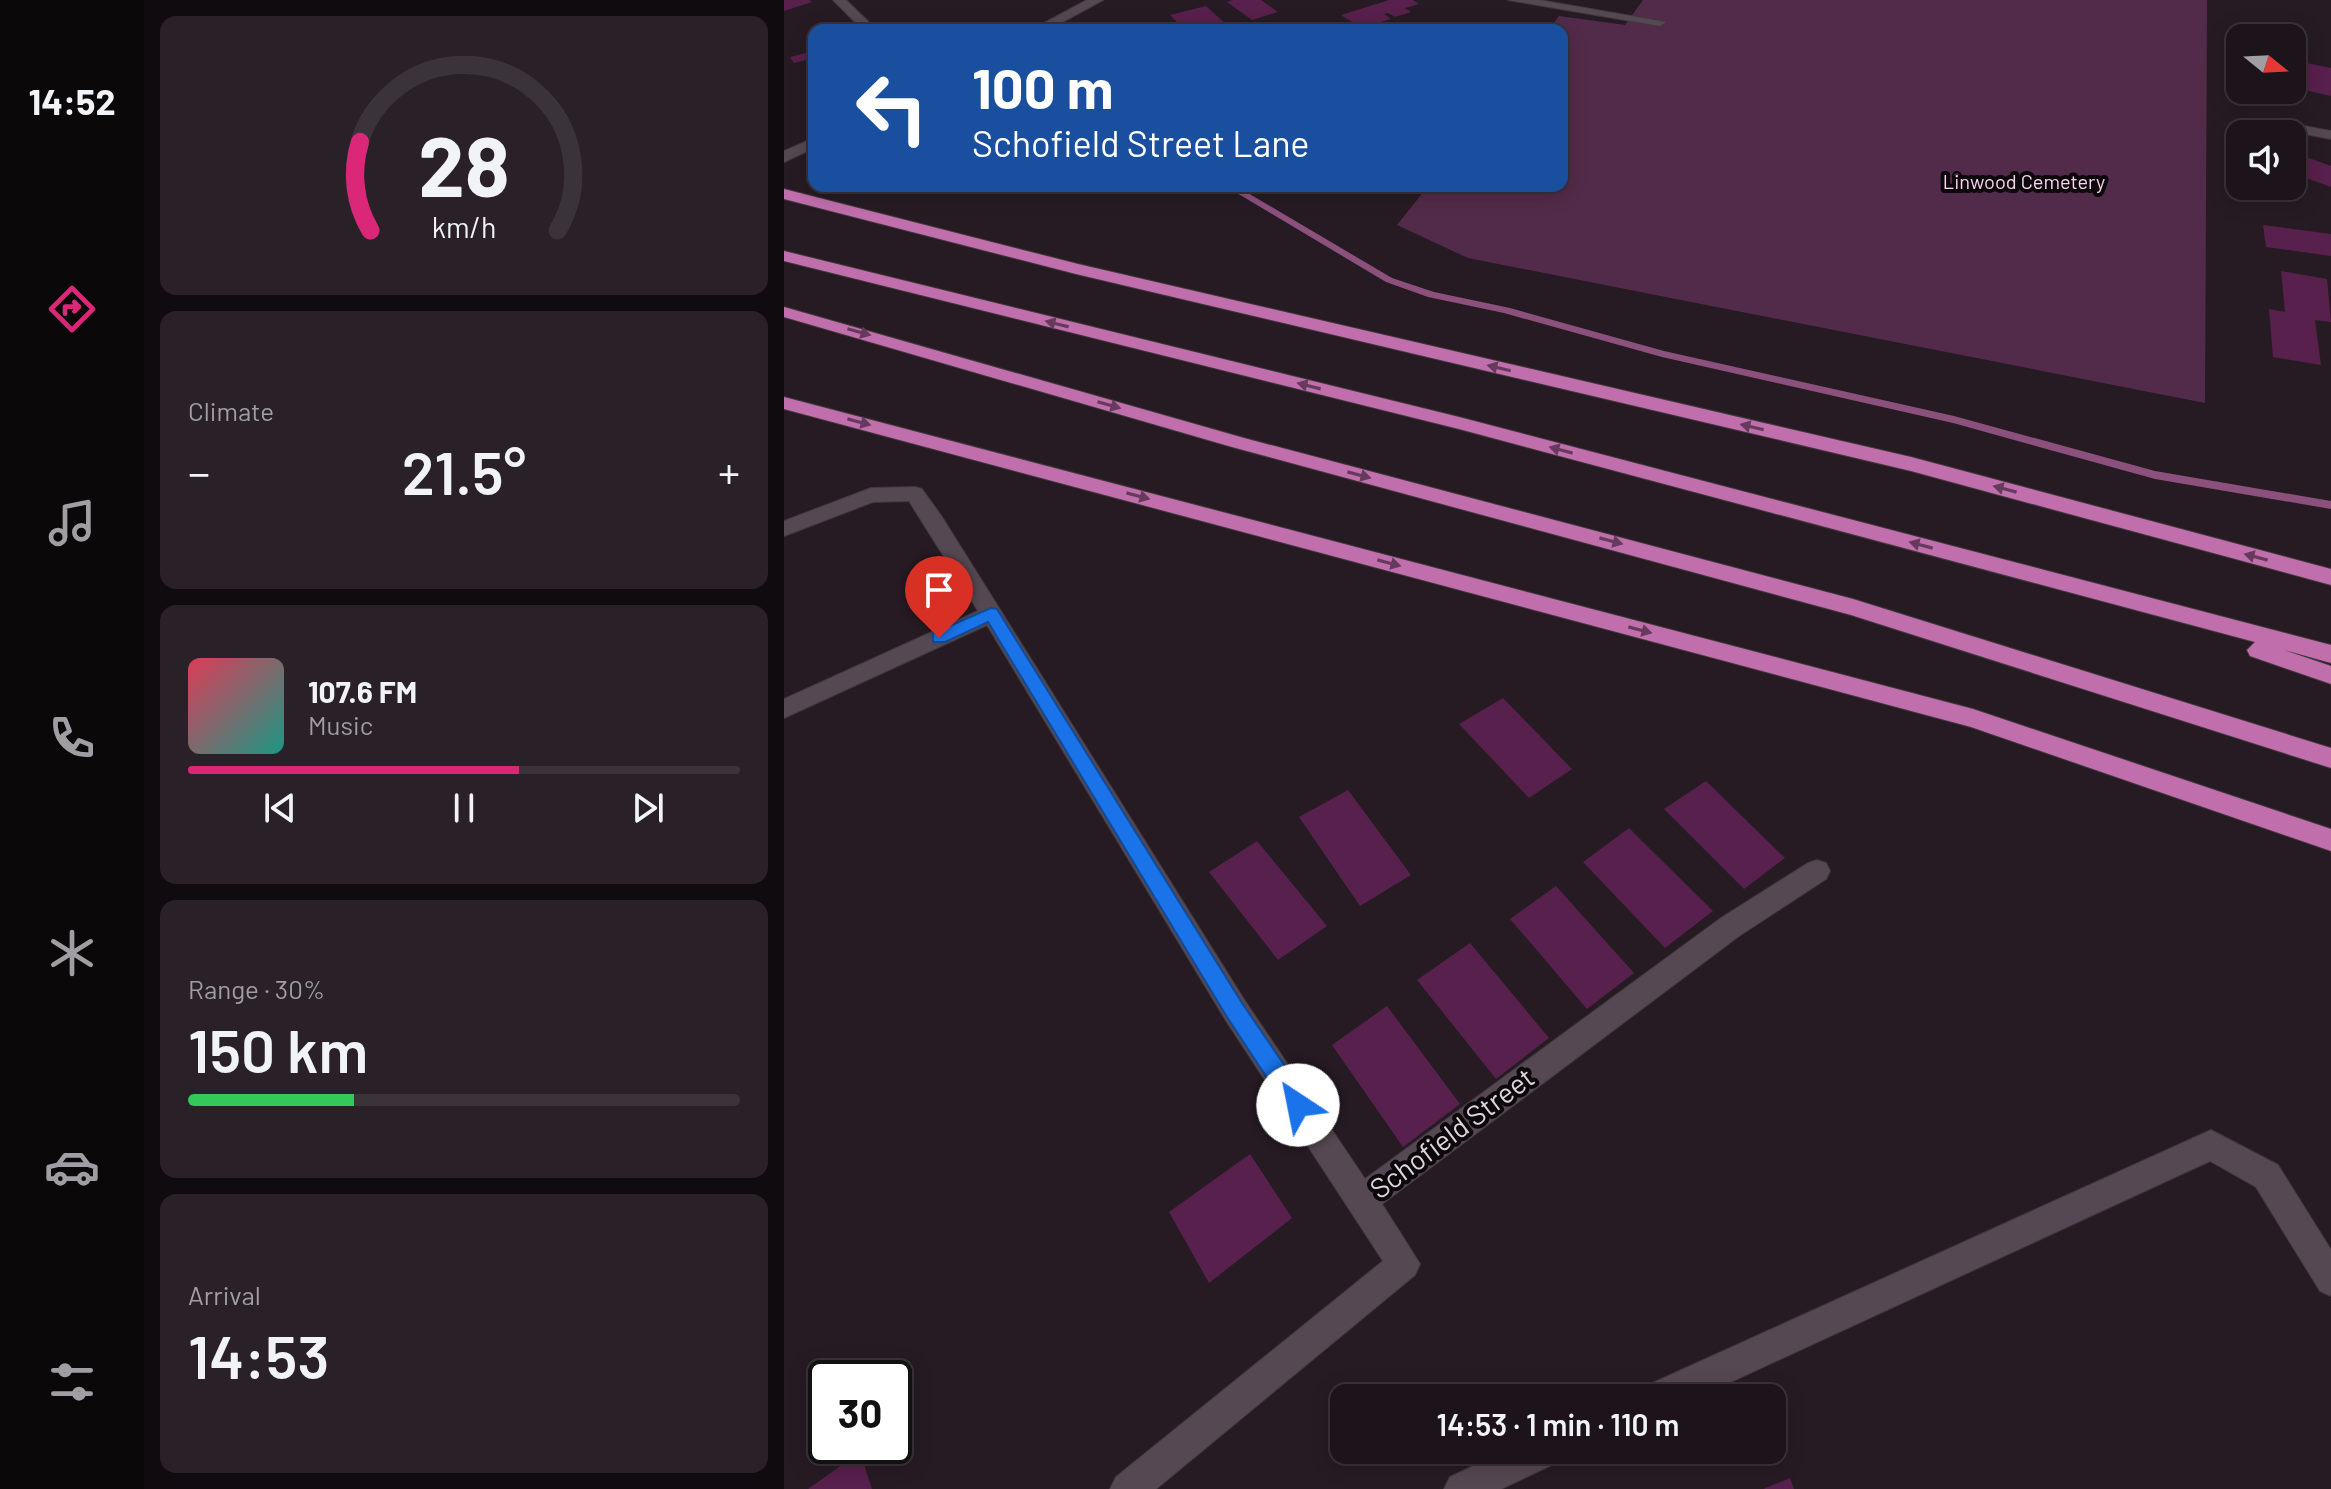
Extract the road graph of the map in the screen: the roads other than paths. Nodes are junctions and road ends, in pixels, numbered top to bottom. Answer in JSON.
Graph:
{"nodes":[{"id":1,"x":839,"y":0,"type":"edge"},
{"id":2,"x":1097,"y":0,"type":"edge"},
{"id":3,"x":1514,"y":0,"type":"edge"},
{"id":4,"x":1660,"y":22,"type":"dead end"},
{"id":5,"x":864,"y":24,"type":"edge"},
{"id":6,"x":1050,"y":24,"type":"edge"},
{"id":7,"x":2306,"y":130,"type":"edge"},
{"id":8,"x":2331,"y":135,"type":"edge"},
{"id":9,"x":808,"y":145,"type":"edge"},
{"id":10,"x":786,"y":156,"type":"edge"},
{"id":11,"x":784,"y":194,"type":"edge"},
{"id":12,"x":784,"y":256,"type":"edge"},
{"id":13,"x":784,"y":312,"type":"edge"},
{"id":14,"x":784,"y":403,"type":"edge"},
{"id":15,"x":784,"y":529,"type":"edge"},
{"id":16,"x":2331,"y":577,"type":"edge"},
{"id":17,"x":2051,"y":579,"type":"junction"},
{"id":18,"x":991,"y":614,"type":"junction"},
{"id":19,"x":2331,"y":654,"type":"edge"},
{"id":20,"x":2331,"y":675,"type":"edge"},
{"id":21,"x":784,"y":709,"type":"edge"},
{"id":22,"x":2331,"y":758,"type":"edge"},
{"id":23,"x":2331,"y":840,"type":"edge"},
{"id":24,"x":1817,"y":871,"type":"dead end"},
{"id":25,"x":1362,"y":1200,"type":"junction"},
{"id":26,"x":2331,"y":1280,"type":"edge"},
{"id":27,"x":1689,"y":1384,"type":"edge"},
{"id":28,"x":1516,"y":1464,"type":"edge"},
{"id":29,"x":1128,"y":1489,"type":"edge"},
{"id":30,"x":1462,"y":1489,"type":"edge"}],
"edges":[{"from":1,"to":5,"type":"street"},
{"from":2,"to":6,"type":"street"},
{"from":3,"to":4,"type":"street"},
{"from":7,"to":8,"type":"street"},
{"from":9,"to":10,"type":"street"},
{"from":16,"to":11,"type":"highway","one_way":true},
{"from":17,"to":12,"type":"highway","one_way":true},
{"from":13,"to":22,"type":"highway","one_way":true},
{"from":14,"to":23,"type":"highway","one_way":true},
{"from":15,"to":18,"type":"street"},
{"from":17,"to":19,"type":"highway"},
{"from":17,"to":20,"type":"highway"},
{"from":18,"to":21,"type":"street"},
{"from":18,"to":25,"type":"street"},
{"from":24,"to":25,"type":"street","name":"Schofield Street"},
{"from":25,"to":29,"type":"street","name":"Schofield Street"},
{"from":26,"to":27,"type":"street"},
{"from":28,"to":30,"type":"street"}]}
